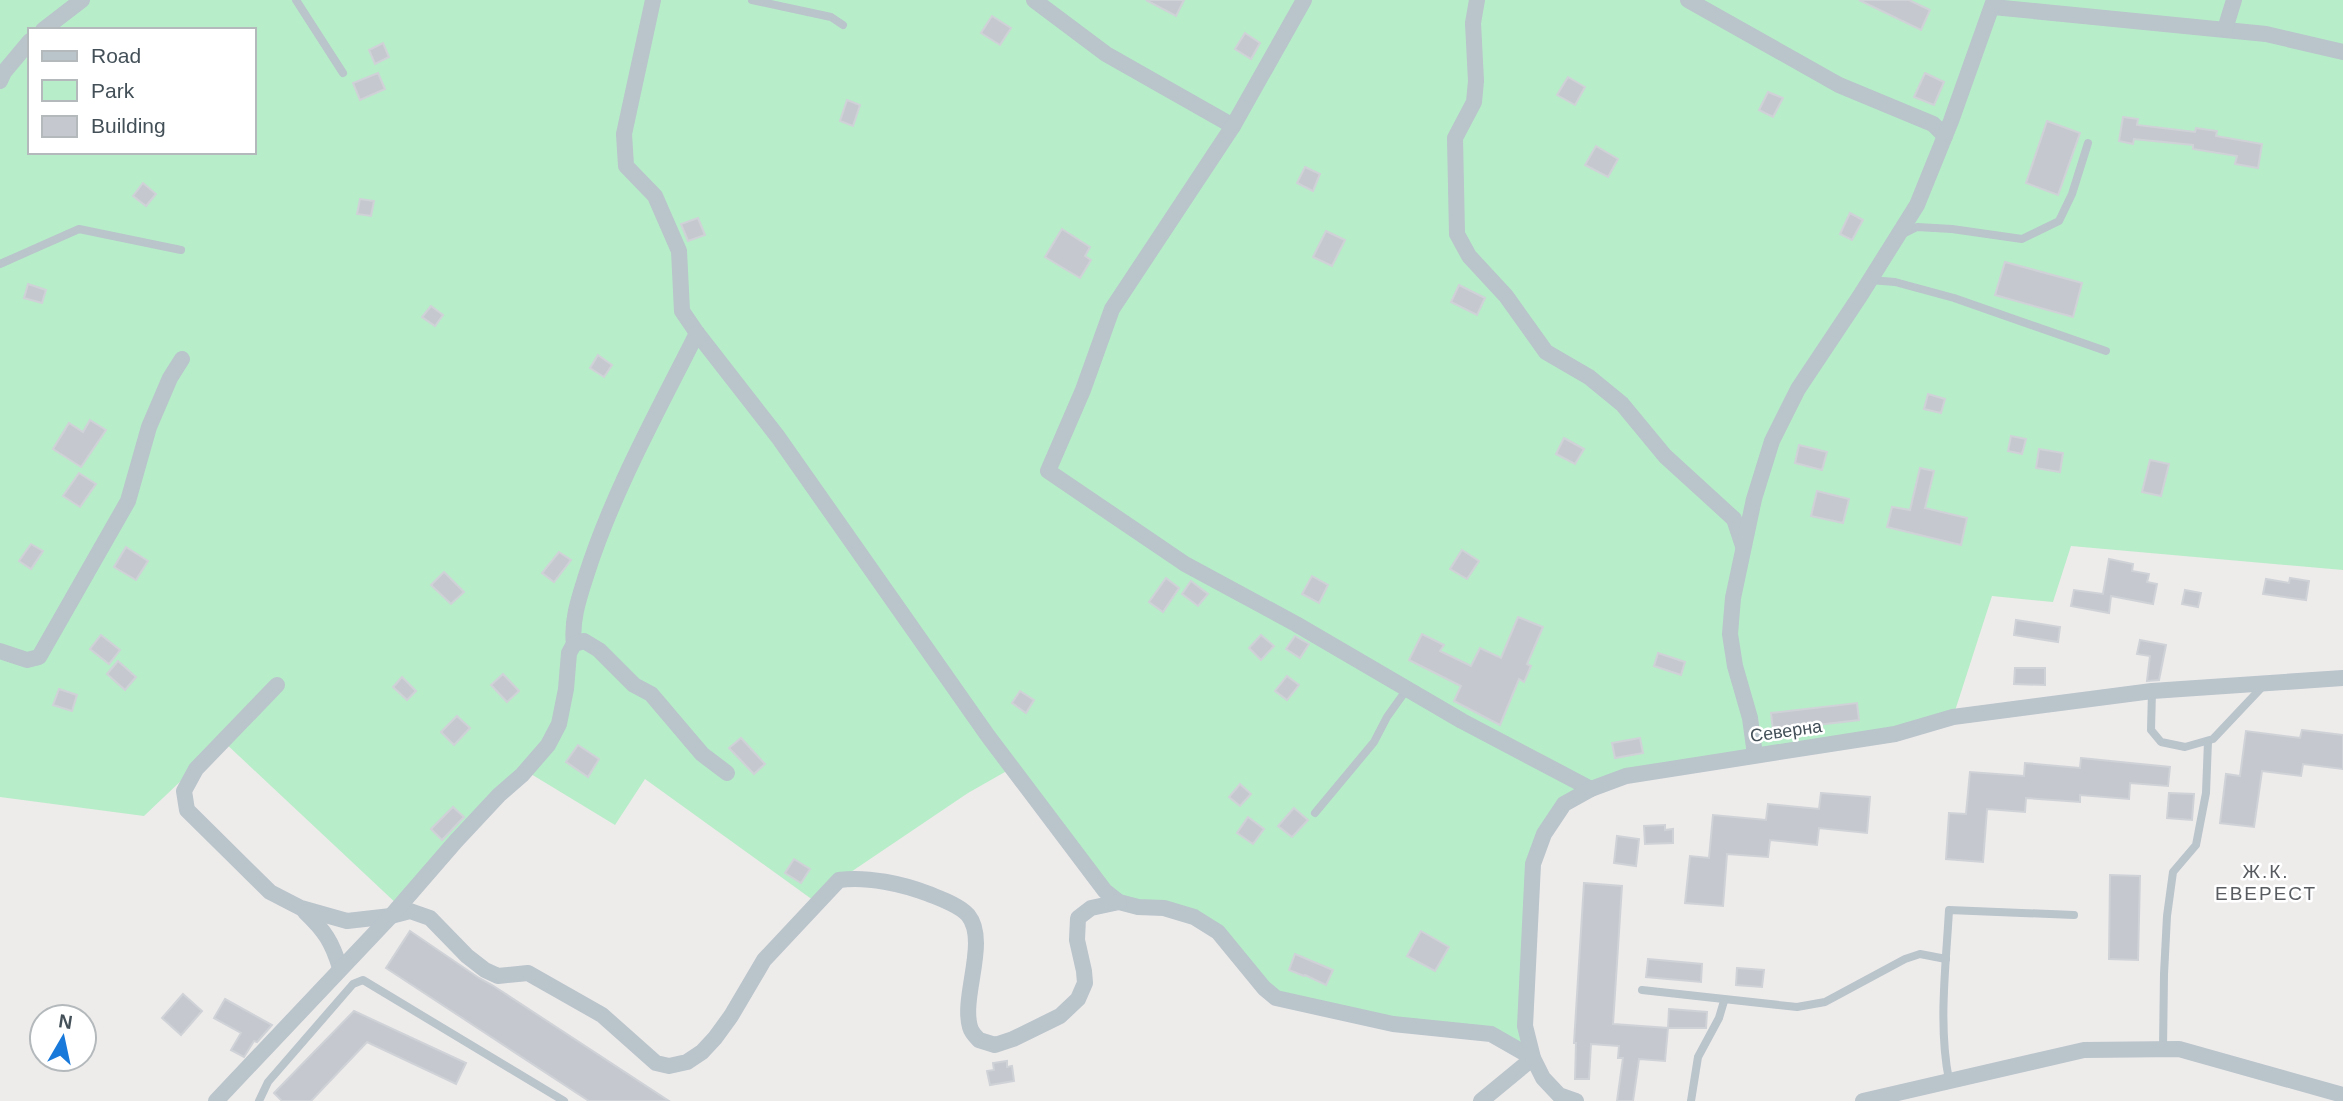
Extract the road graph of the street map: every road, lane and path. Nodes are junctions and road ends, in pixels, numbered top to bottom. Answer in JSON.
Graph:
{"nodes":[{"id":1,"x":82,"y":0,"type":"edge"},
{"id":2,"x":296,"y":0,"type":"edge"},
{"id":3,"x":653,"y":0,"type":"edge"},
{"id":4,"x":752,"y":0,"type":"edge"},
{"id":5,"x":1034,"y":0,"type":"edge"},
{"id":6,"x":1304,"y":0,"type":"edge"},
{"id":7,"x":1477,"y":0,"type":"edge"},
{"id":8,"x":1688,"y":0,"type":"edge"},
{"id":9,"x":2234,"y":0,"type":"edge"},
{"id":10,"x":1993,"y":3,"type":"edge"},
{"id":11,"x":843,"y":25,"type":"dead end"},
{"id":12,"x":46,"y":28,"type":"edge"},
{"id":13,"x":2225,"y":29,"type":"junction"},
{"id":14,"x":28,"y":43,"type":"edge"},
{"id":15,"x":2343,"y":52,"type":"edge"},
{"id":16,"x":342,"y":73,"type":"dead end"},
{"id":17,"x":0,"y":81,"type":"edge"},
{"id":18,"x":1233,"y":126,"type":"junction"},
{"id":19,"x":1945,"y":136,"type":"junction"},
{"id":20,"x":2088,"y":143,"type":"dead end"},
{"id":21,"x":1897,"y":237,"type":"junction"},
{"id":22,"x":181,"y":250,"type":"dead end"},
{"id":23,"x":0,"y":264,"type":"edge"},
{"id":24,"x":1870,"y":280,"type":"junction"},
{"id":25,"x":697,"y":333,"type":"junction"},
{"id":26,"x":2106,"y":351,"type":"dead end"},
{"id":27,"x":182,"y":359,"type":"dead end"},
{"id":28,"x":1743,"y":549,"type":"junction"},
{"id":29,"x":574,"y":644,"type":"junction"},
{"id":30,"x":0,"y":651,"type":"edge"},
{"id":31,"x":2343,"y":678,"type":"edge"},
{"id":32,"x":276,"y":685,"type":"dead end"},
{"id":33,"x":2264,"y":685,"type":"junction"},
{"id":34,"x":1407,"y":689,"type":"junction"},
{"id":35,"x":2152,"y":691,"type":"junction"},
{"id":36,"x":2208,"y":741,"type":"junction"},
{"id":37,"x":1755,"y":755,"type":"junction"},
{"id":38,"x":727,"y":773,"type":"dead end"},
{"id":39,"x":1591,"y":789,"type":"junction"},
{"id":40,"x":1315,"y":813,"type":"dead end"},
{"id":41,"x":1119,"y":902,"type":"junction"},
{"id":42,"x":300,"y":908,"type":"junction"},
{"id":43,"x":2074,"y":915,"type":"dead end"},
{"id":44,"x":391,"y":916,"type":"junction"},
{"id":45,"x":1946,"y":959,"type":"junction"},
{"id":46,"x":340,"y":968,"type":"junction"},
{"id":47,"x":1642,"y":990,"type":"dead end"},
{"id":48,"x":1724,"y":1001,"type":"junction"},
{"id":49,"x":2163,"y":1050,"type":"junction"},
{"id":50,"x":1534,"y":1058,"type":"junction"},
{"id":51,"x":1949,"y":1080,"type":"junction"},
{"id":52,"x":2343,"y":1095,"type":"edge"},
{"id":53,"x":216,"y":1101,"type":"edge"},
{"id":54,"x":259,"y":1101,"type":"edge"},
{"id":55,"x":564,"y":1101,"type":"edge"},
{"id":56,"x":1481,"y":1101,"type":"edge"},
{"id":57,"x":1576,"y":1101,"type":"edge"},
{"id":58,"x":1691,"y":1101,"type":"edge"},
{"id":59,"x":1863,"y":1101,"type":"edge"}],
"edges":[{"from":1,"to":12,"type":"street"},
{"from":2,"to":16,"type":"lane"},
{"from":3,"to":25,"type":"street"},
{"from":4,"to":11,"type":"lane"},
{"from":5,"to":18,"type":"street"},
{"from":6,"to":18,"type":"street"},
{"from":7,"to":28,"type":"street"},
{"from":8,"to":19,"type":"street"},
{"from":9,"to":13,"type":"street"},
{"from":10,"to":13,"type":"street"},
{"from":10,"to":19,"type":"street"},
{"from":13,"to":15,"type":"street"},
{"from":14,"to":17,"type":"street"},
{"from":18,"to":34,"type":"street"},
{"from":19,"to":21,"type":"street"},
{"from":20,"to":21,"type":"lane"},
{"from":21,"to":24,"type":"street"},
{"from":22,"to":23,"type":"lane"},
{"from":24,"to":26,"type":"lane"},
{"from":24,"to":28,"type":"street"},
{"from":25,"to":29,"type":"street"},
{"from":25,"to":41,"type":"street"},
{"from":27,"to":30,"type":"street"},
{"from":28,"to":37,"type":"street"},
{"from":29,"to":38,"type":"street"},
{"from":29,"to":44,"type":"street"},
{"from":31,"to":33,"type":"street","name":"Северна"},
{"from":32,"to":42,"type":"street"},
{"from":33,"to":35,"type":"street","name":"Северна"},
{"from":33,"to":36,"type":"lane"},
{"from":34,"to":39,"type":"street"},
{"from":34,"to":40,"type":"lane"},
{"from":35,"to":36,"type":"lane"},
{"from":35,"to":37,"type":"street","name":"Северна"},
{"from":36,"to":49,"type":"lane"},
{"from":37,"to":39,"type":"street","name":"Северна"},
{"from":39,"to":50,"type":"street","name":"Северна"},
{"from":41,"to":44,"type":"street"},
{"from":41,"to":50,"type":"street"},
{"from":42,"to":44,"type":"street"},
{"from":42,"to":46,"type":"street"},
{"from":43,"to":45,"type":"lane"},
{"from":44,"to":46,"type":"street"},
{"from":45,"to":48,"type":"lane"},
{"from":45,"to":51,"type":"lane"},
{"from":46,"to":53,"type":"street"},
{"from":47,"to":48,"type":"lane"},
{"from":48,"to":58,"type":"lane"},
{"from":49,"to":51,"type":"street"},
{"from":49,"to":52,"type":"street"},
{"from":50,"to":56,"type":"street"},
{"from":50,"to":57,"type":"street","name":"Северна"},
{"from":51,"to":59,"type":"street"},
{"from":54,"to":55,"type":"lane"}]}
